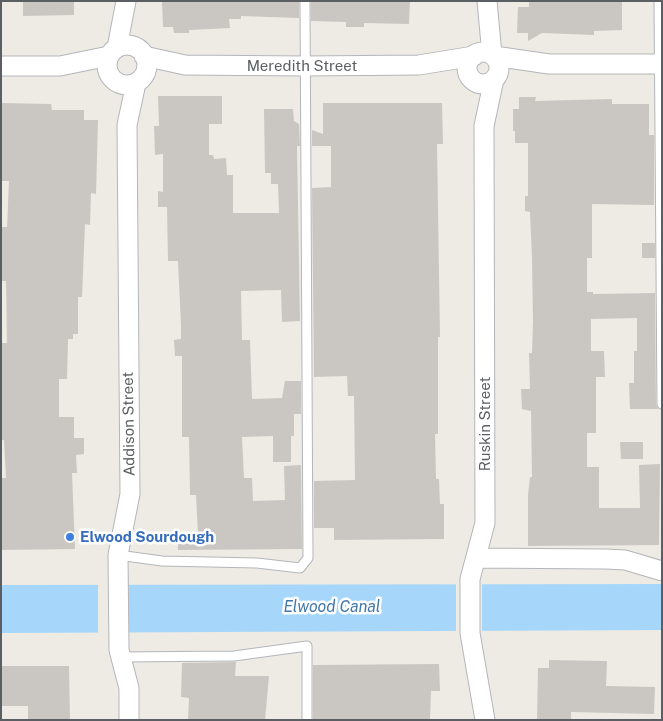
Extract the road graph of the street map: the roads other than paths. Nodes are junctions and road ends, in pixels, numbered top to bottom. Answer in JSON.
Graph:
{"nodes":[{"id":1,"x":305,"y":1,"type":"edge"},
{"id":2,"x":659,"y":1,"type":"edge"},
{"id":3,"x":126,"y":4,"type":"edge"},
{"id":4,"x":113,"y":52,"type":"junction"},
{"id":5,"x":140,"y":52,"type":"junction"},
{"id":6,"x":660,"y":64,"type":"edge"},
{"id":7,"x":185,"y":65,"type":"junction"},
{"id":8,"x":1,"y":66,"type":"edge"},
{"id":9,"x":60,"y":66,"type":"junction"},
{"id":10,"x":305,"y":66,"type":"junction"},
{"id":11,"x":484,"y":66,"type":"junction"},
{"id":12,"x":112,"y":79,"type":"junction"},
{"id":13,"x":140,"y":79,"type":"junction"},
{"id":14,"x":127,"y":125,"type":"junction"},
{"id":15,"x":662,"y":404,"type":"edge"},
{"id":16,"x":476,"y":558,"type":"junction"},
{"id":17,"x":119,"y":562,"type":"junction"},
{"id":18,"x":662,"y":571,"type":"edge"},
{"id":19,"x":120,"y":657,"type":"junction"},
{"id":20,"x":129,"y":720,"type":"edge"},
{"id":21,"x":307,"y":720,"type":"edge"},
{"id":22,"x":485,"y":720,"type":"edge"}],
"edges":[{"from":1,"to":10,"type":"lane"},
{"from":2,"to":6,"type":"lane"},
{"from":3,"to":4,"type":"street"},
{"from":3,"to":5,"type":"street"},
{"from":4,"to":5,"type":"street"},
{"from":4,"to":9,"type":"street"},
{"from":4,"to":12,"type":"street"},
{"from":5,"to":7,"type":"street","name":"Meredith Street"},
{"from":5,"to":13,"type":"street"},
{"from":6,"to":11,"type":"street","name":"Meredith Street"},
{"from":6,"to":15,"type":"lane"},
{"from":7,"to":10,"type":"street","name":"Meredith Street"},
{"from":7,"to":13,"type":"street","name":"Meredith Street"},
{"from":8,"to":9,"type":"street"},
{"from":9,"to":12,"type":"street"},
{"from":10,"to":11,"type":"street","name":"Meredith Street"},
{"from":10,"to":17,"type":"lane"},
{"from":11,"to":16,"type":"street","name":"Ruskin Street"},
{"from":12,"to":13,"type":"street"},
{"from":12,"to":14,"type":"street","name":"Addison Street"},
{"from":13,"to":14,"type":"street","name":"Addison Street"},
{"from":14,"to":17,"type":"street","name":"Addison Street"},
{"from":16,"to":18,"type":"street"},
{"from":16,"to":22,"type":"street","name":"Ruskin Street"},
{"from":17,"to":19,"type":"street","name":"Addison Street"},
{"from":19,"to":20,"type":"street","name":"Addison Street"},
{"from":19,"to":21,"type":"lane"}]}
